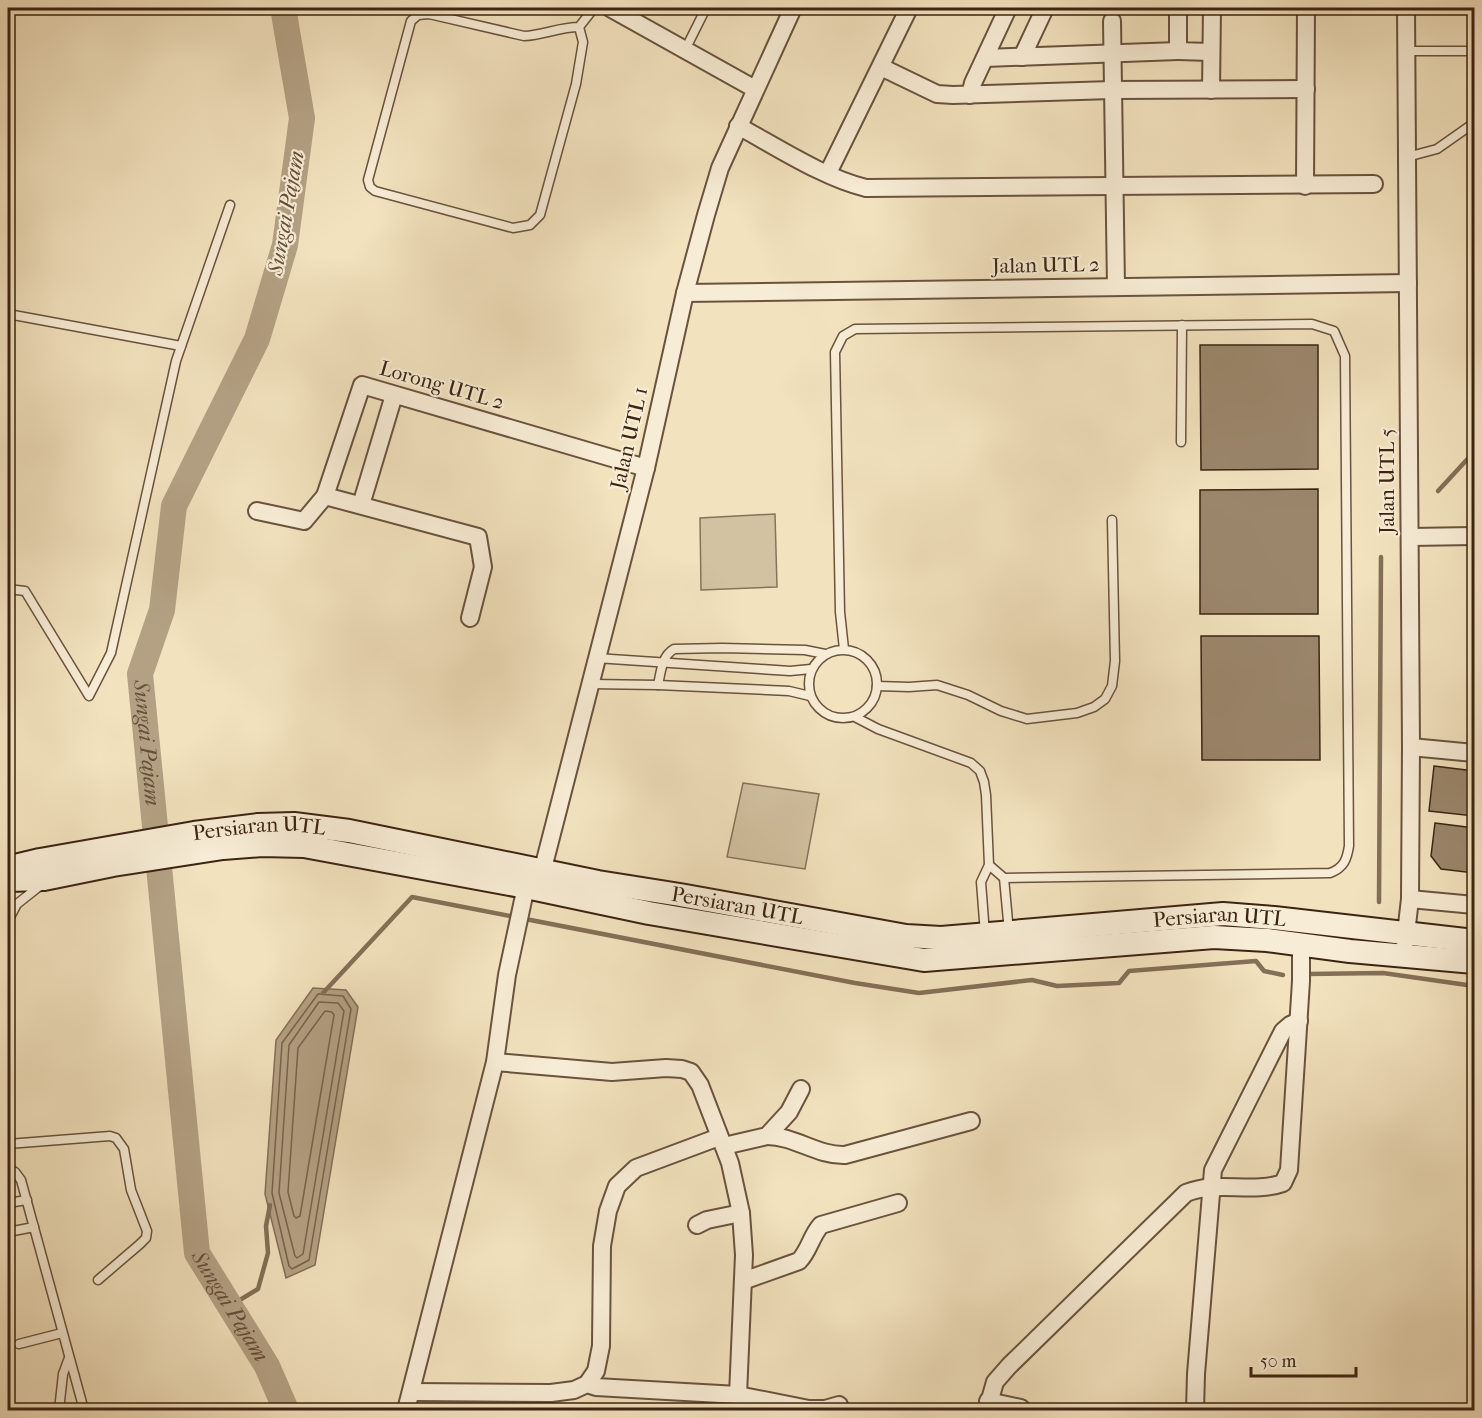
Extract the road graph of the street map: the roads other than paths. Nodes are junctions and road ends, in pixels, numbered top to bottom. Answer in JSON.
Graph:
{"nodes":[{"id":1,"x":594,"y":8,"type":"edge"},
{"id":2,"x":610,"y":8,"type":"edge"},
{"id":3,"x":706,"y":8,"type":"edge"},
{"id":4,"x":794,"y":8,"type":"edge"},
{"id":5,"x":909,"y":8,"type":"edge"},
{"id":6,"x":1008,"y":8,"type":"edge"},
{"id":7,"x":1045,"y":8,"type":"edge"},
{"id":8,"x":1178,"y":8,"type":"edge"},
{"id":9,"x":1212,"y":8,"type":"edge"},
{"id":10,"x":1306,"y":8,"type":"edge"},
{"id":11,"x":1406,"y":8,"type":"edge"},
{"id":12,"x":1112,"y":21,"type":"dead end"},
{"id":13,"x":579,"y":27,"type":"junction"},
{"id":14,"x":686,"y":50,"type":"junction"},
{"id":15,"x":1178,"y":51,"type":"junction"},
{"id":16,"x":1407,"y":51,"type":"junction"},
{"id":17,"x":1474,"y":51,"type":"edge"},
{"id":18,"x":1112,"y":52,"type":"junction"},
{"id":19,"x":1211,"y":52,"type":"junction"},
{"id":20,"x":1022,"y":57,"type":"junction"},
{"id":21,"x":985,"y":58,"type":"junction"},
{"id":22,"x":881,"y":67,"type":"junction"},
{"id":23,"x":755,"y":89,"type":"junction"},
{"id":24,"x":1306,"y":89,"type":"junction"},
{"id":25,"x":1112,"y":90,"type":"junction"},
{"id":26,"x":1211,"y":90,"type":"junction"},
{"id":27,"x":970,"y":95,"type":"junction"},
{"id":28,"x":1474,"y":123,"type":"edge"},
{"id":29,"x":738,"y":126,"type":"junction"},
{"id":30,"x":1407,"y":157,"type":"junction"},
{"id":31,"x":828,"y":173,"type":"junction"},
{"id":32,"x":1374,"y":184,"type":"dead end"},
{"id":33,"x":1114,"y":186,"type":"junction"},
{"id":34,"x":1305,"y":186,"type":"junction"},
{"id":35,"x":231,"y":205,"type":"dead end"},
{"id":36,"x":1408,"y":283,"type":"junction"},
{"id":37,"x":1116,"y":287,"type":"junction"},
{"id":38,"x":684,"y":293,"type":"junction"},
{"id":39,"x":8,"y":314,"type":"edge"},
{"id":40,"x":1182,"y":325,"type":"junction"},
{"id":41,"x":181,"y":346,"type":"junction"},
{"id":42,"x":394,"y":395,"type":"junction"},
{"id":43,"x":1181,"y":442,"type":"dead end"},
{"id":44,"x":646,"y":468,"type":"junction"},
{"id":45,"x":325,"y":496,"type":"junction"},
{"id":46,"x":361,"y":505,"type":"junction"},
{"id":47,"x":257,"y":511,"type":"dead end"},
{"id":48,"x":1112,"y":520,"type":"dead end"},
{"id":49,"x":1474,"y":536,"type":"edge"},
{"id":50,"x":1410,"y":537,"type":"junction"},
{"id":51,"x":8,"y":589,"type":"edge"},
{"id":52,"x":470,"y":618,"type":"dead end"},
{"id":53,"x":844,"y":649,"type":"junction"},
{"id":54,"x":825,"y":654,"type":"junction"},
{"id":55,"x":597,"y":658,"type":"junction"},
{"id":56,"x":662,"y":664,"type":"junction"},
{"id":57,"x":811,"y":669,"type":"junction"},
{"id":58,"x":590,"y":684,"type":"junction"},
{"id":59,"x":658,"y":685,"type":"junction"},
{"id":60,"x":877,"y":686,"type":"junction"},
{"id":61,"x":810,"y":696,"type":"junction"},
{"id":62,"x":855,"y":717,"type":"junction"},
{"id":63,"x":1411,"y":747,"type":"junction"},
{"id":64,"x":1474,"y":753,"type":"edge"},
{"id":65,"x":113,"y":856,"type":"junction"},
{"id":66,"x":989,"y":865,"type":"junction"},
{"id":67,"x":8,"y":871,"type":"edge"},
{"id":68,"x":1004,"y":878,"type":"junction"},
{"id":69,"x":44,"y":879,"type":"junction"},
{"id":70,"x":8,"y":880,"type":"edge"},
{"id":71,"x":532,"y":884,"type":"junction"},
{"id":72,"x":1410,"y":899,"type":"junction"},
{"id":73,"x":1474,"y":905,"type":"edge"},
{"id":74,"x":8,"y":921,"type":"edge"},
{"id":75,"x":1009,"y":933,"type":"junction"},
{"id":76,"x":985,"y":934,"type":"junction"},
{"id":77,"x":1474,"y":941,"type":"edge"},
{"id":78,"x":1405,"y":944,"type":"junction"},
{"id":79,"x":1301,"y":945,"type":"junction"},
{"id":80,"x":1474,"y":962,"type":"edge"},
{"id":81,"x":1299,"y":1021,"type":"junction"},
{"id":82,"x":495,"y":1062,"type":"junction"},
{"id":83,"x":801,"y":1089,"type":"dead end"},
{"id":84,"x":971,"y":1120,"type":"dead end"},
{"id":85,"x":767,"y":1136,"type":"junction"},
{"id":86,"x":721,"y":1141,"type":"junction"},
{"id":87,"x":8,"y":1144,"type":"edge"},
{"id":88,"x":8,"y":1168,"type":"edge"},
{"id":89,"x":1210,"y":1187,"type":"junction"},
{"id":90,"x":27,"y":1200,"type":"junction"},
{"id":91,"x":8,"y":1203,"type":"edge"},
{"id":92,"x":898,"y":1203,"type":"dead end"},
{"id":93,"x":741,"y":1213,"type":"junction"},
{"id":94,"x":697,"y":1224,"type":"dead end"},
{"id":95,"x":34,"y":1227,"type":"junction"},
{"id":96,"x":8,"y":1232,"type":"edge"},
{"id":97,"x":98,"y":1280,"type":"dead end"},
{"id":98,"x":743,"y":1281,"type":"junction"},
{"id":99,"x":62,"y":1333,"type":"junction"},
{"id":100,"x":19,"y":1344,"type":"dead end"},
{"id":101,"x":69,"y":1358,"type":"junction"},
{"id":102,"x":587,"y":1384,"type":"junction"},
{"id":103,"x":412,"y":1392,"type":"junction"},
{"id":104,"x":738,"y":1395,"type":"junction"},
{"id":105,"x":839,"y":1405,"type":"dead end"},
{"id":106,"x":987,"y":1406,"type":"edge"},
{"id":107,"x":59,"y":1410,"type":"edge"},
{"id":108,"x":84,"y":1410,"type":"edge"},
{"id":109,"x":406,"y":1410,"type":"edge"},
{"id":110,"x":1023,"y":1410,"type":"edge"},
{"id":111,"x":1195,"y":1410,"type":"edge"}],
"edges":[{"from":1,"to":13,"type":"lane"},
{"from":2,"to":14,"type":"street"},
{"from":3,"to":14,"type":"lane"},
{"from":4,"to":23,"type":"street","name":"Jalan UTL 1"},
{"from":5,"to":22,"type":"street"},
{"from":6,"to":21,"type":"street"},
{"from":7,"to":20,"type":"street"},
{"from":8,"to":15,"type":"street"},
{"from":9,"to":19,"type":"street"},
{"from":10,"to":24,"type":"street"},
{"from":11,"to":16,"type":"street","name":"Jalan UTL 5"},
{"from":12,"to":18,"type":"street"},
{"from":13,"to":13,"type":"lane"},
{"from":14,"to":23,"type":"street"},
{"from":15,"to":18,"type":"street"},
{"from":15,"to":19,"type":"street"},
{"from":16,"to":17,"type":"lane"},
{"from":16,"to":30,"type":"street","name":"Jalan UTL 5"},
{"from":18,"to":20,"type":"street"},
{"from":18,"to":25,"type":"street"},
{"from":19,"to":26,"type":"street"},
{"from":20,"to":21,"type":"street"},
{"from":21,"to":27,"type":"street"},
{"from":22,"to":27,"type":"street"},
{"from":22,"to":31,"type":"street"},
{"from":23,"to":29,"type":"street","name":"Jalan UTL 1"},
{"from":24,"to":26,"type":"street"},
{"from":24,"to":34,"type":"street"},
{"from":25,"to":26,"type":"street"},
{"from":25,"to":27,"type":"street"},
{"from":25,"to":33,"type":"street"},
{"from":28,"to":30,"type":"lane"},
{"from":29,"to":31,"type":"street"},
{"from":29,"to":38,"type":"street","name":"Jalan UTL 1"},
{"from":30,"to":36,"type":"street","name":"Jalan UTL 5"},
{"from":31,"to":33,"type":"street"},
{"from":32,"to":34,"type":"street"},
{"from":33,"to":34,"type":"street"},
{"from":33,"to":37,"type":"street"},
{"from":35,"to":41,"type":"lane"},
{"from":36,"to":37,"type":"street","name":"Jalan UTL 2"},
{"from":36,"to":50,"type":"street","name":"Jalan UTL 5"},
{"from":37,"to":38,"type":"street","name":"Jalan UTL 2"},
{"from":38,"to":44,"type":"street","name":"Jalan UTL 1"},
{"from":39,"to":41,"type":"lane"},
{"from":40,"to":43,"type":"lane"},
{"from":40,"to":53,"type":"lane"},
{"from":40,"to":68,"type":"lane"},
{"from":41,"to":51,"type":"lane"},
{"from":42,"to":44,"type":"street","name":"Lorong UTL 2"},
{"from":42,"to":45,"type":"street","name":"Lorong UTL 2"},
{"from":42,"to":46,"type":"street"},
{"from":44,"to":55,"type":"street","name":"Jalan UTL 1"},
{"from":45,"to":46,"type":"street"},
{"from":45,"to":47,"type":"street"},
{"from":46,"to":52,"type":"street"},
{"from":48,"to":60,"type":"lane"},
{"from":49,"to":50,"type":"street"},
{"from":50,"to":63,"type":"street","name":"Jalan UTL 5"},
{"from":53,"to":54,"type":"lane"},
{"from":53,"to":60,"type":"lane"},
{"from":54,"to":56,"type":"lane"},
{"from":54,"to":57,"type":"lane"},
{"from":55,"to":56,"type":"lane"},
{"from":55,"to":58,"type":"street","name":"Jalan UTL 1"},
{"from":56,"to":57,"type":"lane"},
{"from":56,"to":59,"type":"lane"},
{"from":57,"to":61,"type":"lane"},
{"from":58,"to":59,"type":"lane"},
{"from":58,"to":71,"type":"street","name":"Jalan UTL 1"},
{"from":59,"to":61,"type":"lane"},
{"from":60,"to":62,"type":"lane"},
{"from":61,"to":62,"type":"lane"},
{"from":62,"to":66,"type":"lane"},
{"from":63,"to":64,"type":"street"},
{"from":63,"to":72,"type":"street","name":"Jalan UTL 5"},
{"from":65,"to":67,"type":"street","name":"Persiaran UTL"},
{"from":65,"to":69,"type":"street"},
{"from":65,"to":71,"type":"street","name":"Persiaran UTL"},
{"from":66,"to":68,"type":"lane"},
{"from":66,"to":76,"type":"lane"},
{"from":68,"to":75,"type":"lane"},
{"from":69,"to":70,"type":"street"},
{"from":69,"to":74,"type":"lane"},
{"from":71,"to":76,"type":"street","name":"Persiaran UTL"},
{"from":71,"to":79,"type":"street","name":"Persiaran UTL"},
{"from":71,"to":82,"type":"street","name":"Jalan UTL 1"},
{"from":72,"to":73,"type":"street"},
{"from":72,"to":78,"type":"street","name":"Jalan UTL 5"},
{"from":75,"to":76,"type":"street","name":"Persiaran UTL"},
{"from":75,"to":78,"type":"street","name":"Persiaran UTL"},
{"from":77,"to":78,"type":"street","name":"Persiaran UTL"},
{"from":78,"to":79,"type":"street","name":"Persiaran UTL"},
{"from":78,"to":80,"type":"street","name":"Persiaran UTL"},
{"from":79,"to":81,"type":"street"},
{"from":81,"to":89,"type":"street"},
{"from":81,"to":89,"type":"street"},
{"from":82,"to":86,"type":"street"},
{"from":82,"to":103,"type":"street","name":"Jalan UTL 1"},
{"from":83,"to":85,"type":"street"},
{"from":84,"to":85,"type":"street"},
{"from":85,"to":86,"type":"street"},
{"from":86,"to":93,"type":"street"},
{"from":86,"to":102,"type":"street"},
{"from":87,"to":97,"type":"lane"},
{"from":88,"to":90,"type":"lane"},
{"from":89,"to":106,"type":"street"},
{"from":89,"to":111,"type":"street"},
{"from":90,"to":91,"type":"lane"},
{"from":90,"to":95,"type":"lane"},
{"from":92,"to":98,"type":"street"},
{"from":93,"to":94,"type":"street"},
{"from":93,"to":98,"type":"street"},
{"from":95,"to":96,"type":"lane"},
{"from":95,"to":99,"type":"lane"},
{"from":98,"to":104,"type":"street"},
{"from":99,"to":100,"type":"lane"},
{"from":99,"to":101,"type":"lane"},
{"from":101,"to":107,"type":"lane"},
{"from":101,"to":108,"type":"lane"},
{"from":102,"to":103,"type":"street"},
{"from":102,"to":104,"type":"street"},
{"from":103,"to":109,"type":"street","name":"Jalan UTL 1"},
{"from":104,"to":105,"type":"street"},
{"from":106,"to":110,"type":"street"}]}
